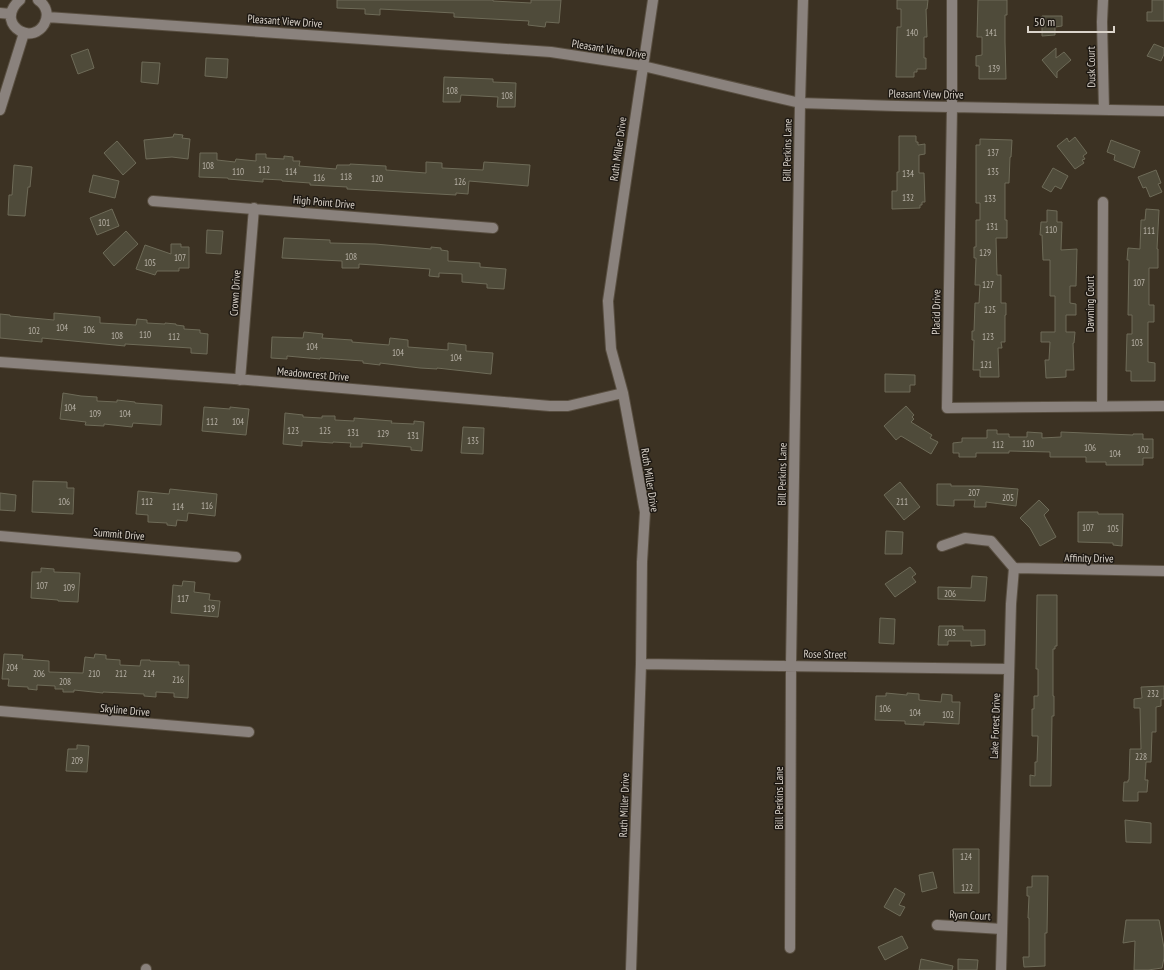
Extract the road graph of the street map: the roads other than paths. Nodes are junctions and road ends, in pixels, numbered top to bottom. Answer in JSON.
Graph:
{"nodes":[{"id":1,"x":20,"y":0,"type":"edge"},
{"id":2,"x":38,"y":0,"type":"edge"},
{"id":3,"x":653,"y":0,"type":"edge"},
{"id":4,"x":803,"y":0,"type":"edge"},
{"id":5,"x":952,"y":0,"type":"edge"},
{"id":6,"x":1103,"y":0,"type":"edge"},
{"id":7,"x":0,"y":13,"type":"edge"},
{"id":8,"x":11,"y":14,"type":"junction"},
{"id":9,"x":47,"y":17,"type":"junction"},
{"id":10,"x":24,"y":33,"type":"junction"},
{"id":11,"x":642,"y":66,"type":"junction"},
{"id":12,"x":800,"y":103,"type":"junction"},
{"id":13,"x":952,"y":107,"type":"junction"},
{"id":14,"x":0,"y":110,"type":"edge"},
{"id":15,"x":1104,"y":110,"type":"junction"},
{"id":16,"x":1164,"y":111,"type":"edge"},
{"id":17,"x":153,"y":200,"type":"dead end"},
{"id":18,"x":1103,"y":202,"type":"dead end"},
{"id":19,"x":254,"y":208,"type":"junction"},
{"id":20,"x":493,"y":228,"type":"dead end"},
{"id":21,"x":0,"y":362,"type":"edge"},
{"id":22,"x":240,"y":380,"type":"junction"},
{"id":23,"x":623,"y":393,"type":"junction"},
{"id":24,"x":1102,"y":406,"type":"junction"},
{"id":25,"x":1164,"y":406,"type":"edge"},
{"id":26,"x":0,"y":536,"type":"edge"},
{"id":27,"x":942,"y":546,"type":"dead end"},
{"id":28,"x":236,"y":557,"type":"dead end"},
{"id":29,"x":1014,"y":568,"type":"junction"},
{"id":30,"x":1164,"y":571,"type":"edge"},
{"id":31,"x":641,"y":664,"type":"junction"},
{"id":32,"x":791,"y":665,"type":"junction"},
{"id":33,"x":1009,"y":669,"type":"junction"},
{"id":34,"x":0,"y":711,"type":"edge"},
{"id":35,"x":249,"y":732,"type":"dead end"},
{"id":36,"x":937,"y":925,"type":"dead end"},
{"id":37,"x":1002,"y":929,"type":"junction"},
{"id":38,"x":790,"y":948,"type":"dead end"},
{"id":39,"x":631,"y":970,"type":"edge"},
{"id":40,"x":1001,"y":970,"type":"edge"}],
"edges":[{"from":1,"to":8,"type":"street"},
{"from":2,"to":9,"type":"street"},
{"from":3,"to":11,"type":"street","name":"Ruth Miller Drive"},
{"from":4,"to":12,"type":"street","name":"Bill Perkins Lane"},
{"from":5,"to":13,"type":"street","name":"Placid Drive"},
{"from":6,"to":15,"type":"street","name":"Dusk Court"},
{"from":7,"to":8,"type":"street"},
{"from":8,"to":10,"type":"street"},
{"from":9,"to":10,"type":"street"},
{"from":9,"to":11,"type":"street","name":"Pleasant View Drive"},
{"from":10,"to":14,"type":"street"},
{"from":11,"to":12,"type":"street","name":"Pleasant View Drive"},
{"from":11,"to":23,"type":"street","name":"Ruth Miller Drive"},
{"from":12,"to":13,"type":"street","name":"Pleasant View Drive"},
{"from":12,"to":32,"type":"street","name":"Bill Perkins Lane"},
{"from":13,"to":15,"type":"street","name":"Pleasant View Drive"},
{"from":13,"to":24,"type":"street","name":"Placid Drive"},
{"from":15,"to":16,"type":"street","name":"Pleasant View Drive"},
{"from":17,"to":19,"type":"street","name":"High Point Drive"},
{"from":18,"to":24,"type":"street","name":"Dawning Court"},
{"from":19,"to":20,"type":"street","name":"High Point Drive"},
{"from":19,"to":22,"type":"street","name":"Crown Drive"},
{"from":21,"to":22,"type":"street","name":"Meadowcrest Drive"},
{"from":22,"to":23,"type":"street","name":"Meadowcrest Drive"},
{"from":23,"to":31,"type":"street","name":"Ruth Miller Drive"},
{"from":24,"to":25,"type":"street","name":"Placid Drive"},
{"from":26,"to":28,"type":"street","name":"Summit Drive"},
{"from":27,"to":29,"type":"street"},
{"from":29,"to":30,"type":"street","name":"Affinity Drive"},
{"from":29,"to":33,"type":"street","name":"Lake Forest Drive"},
{"from":31,"to":32,"type":"street","name":"Rose Street"},
{"from":31,"to":39,"type":"street","name":"Ruth Miller Drive"},
{"from":32,"to":33,"type":"street","name":"Rose Street"},
{"from":32,"to":38,"type":"street","name":"Bill Perkins Lane"},
{"from":33,"to":37,"type":"street","name":"Lake Forest Drive"},
{"from":34,"to":35,"type":"street","name":"Skyline Drive"},
{"from":36,"to":37,"type":"street","name":"Ryan Court"},
{"from":37,"to":40,"type":"street","name":"Lake Forest Drive"}]}
